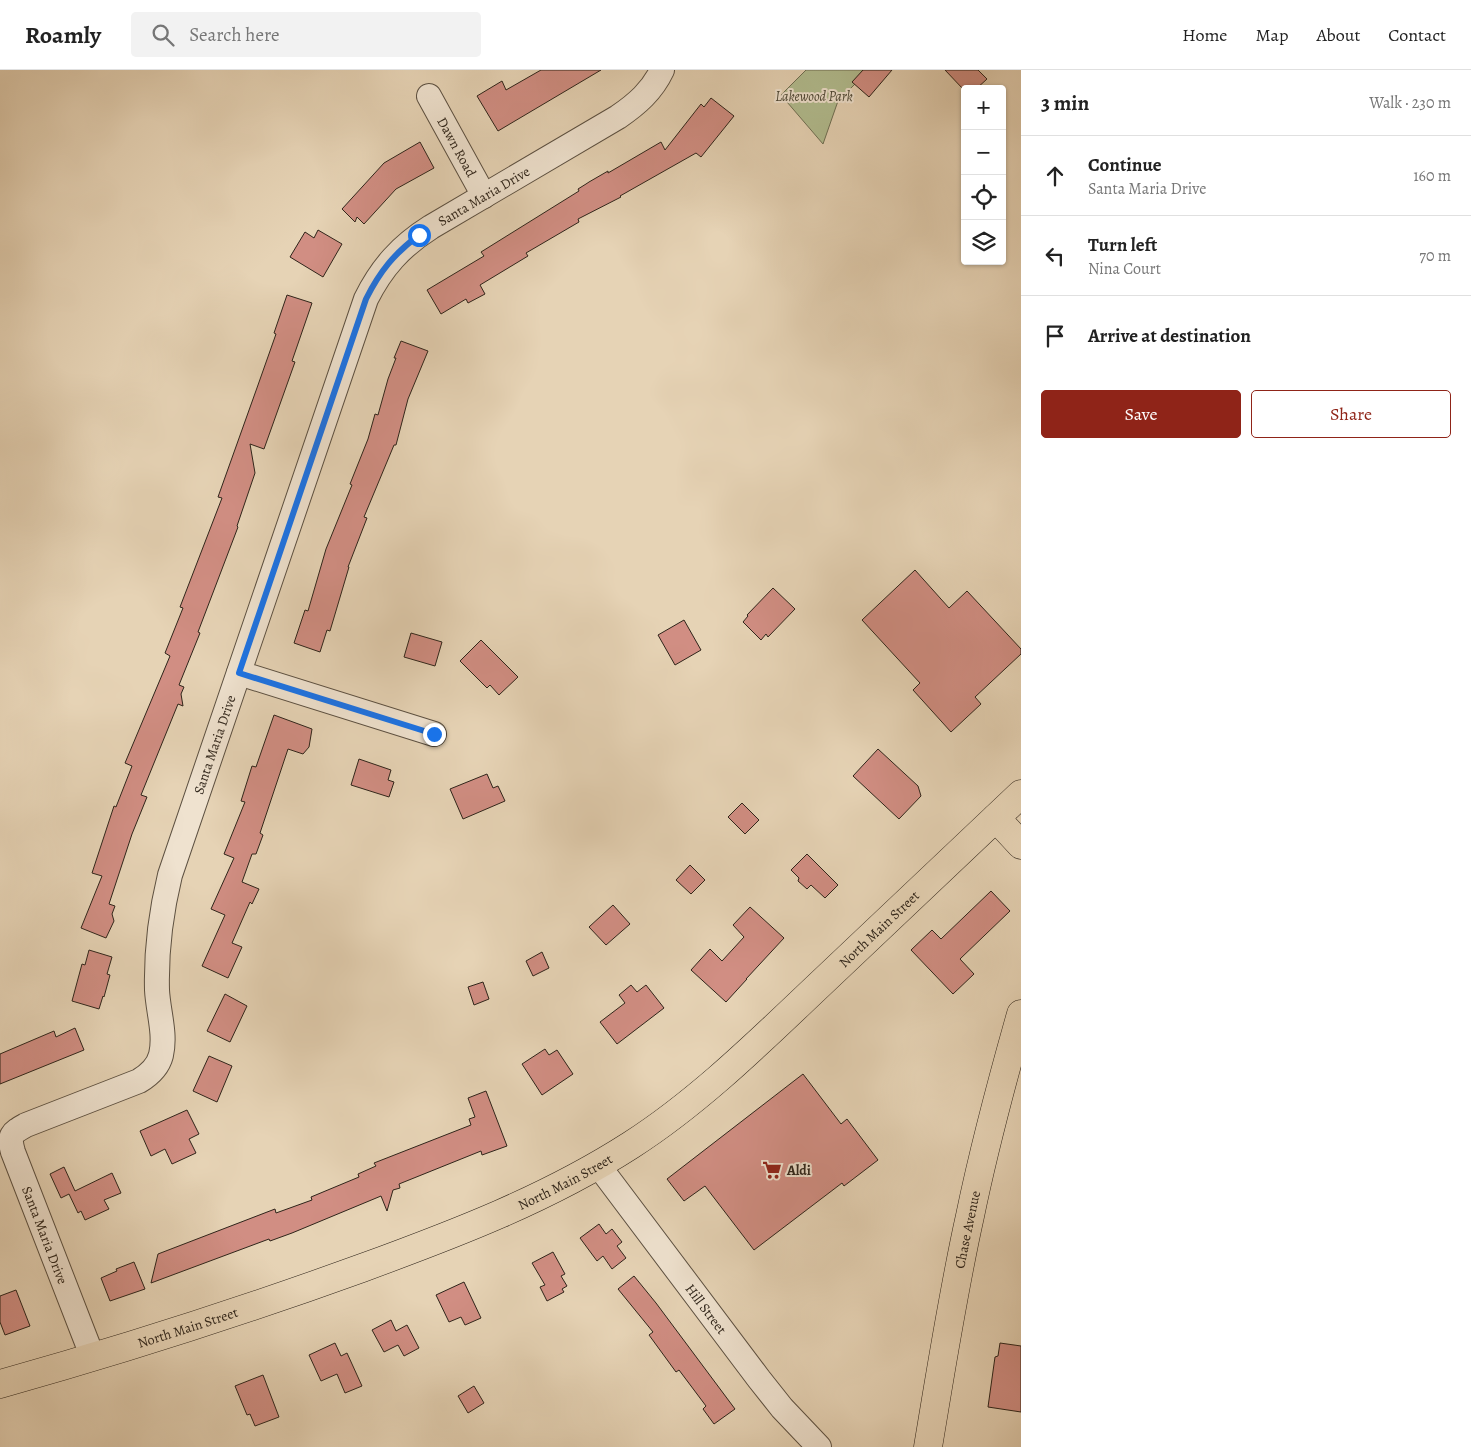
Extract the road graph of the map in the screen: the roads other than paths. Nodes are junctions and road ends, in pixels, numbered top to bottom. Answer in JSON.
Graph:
{"nodes":[{"id":1,"x":662,"y":70,"type":"edge"},
{"id":2,"x":429,"y":96,"type":"dead end"},
{"id":3,"x":484,"y":196,"type":"junction"},
{"id":4,"x":239,"y":673,"type":"junction"},
{"id":5,"x":434,"y":734,"type":"dead end"},
{"id":6,"x":1021,"y":794,"type":"edge"},
{"id":7,"x":996,"y":818,"type":"junction"},
{"id":8,"x":1021,"y":845,"type":"edge"},
{"id":9,"x":1021,"y":1014,"type":"edge"},
{"id":10,"x":598,"y":1165,"type":"junction"},
{"id":11,"x":93,"y":1358,"type":"junction"},
{"id":12,"x":0,"y":1384,"type":"edge"},
{"id":13,"x":819,"y":1447,"type":"edge"},
{"id":14,"x":928,"y":1447,"type":"edge"}],
"edges":[{"from":1,"to":3,"type":"street","name":"Santa Maria Drive"},
{"from":2,"to":3,"type":"street","name":"Dawn Road"},
{"from":3,"to":4,"type":"street","name":"Santa Maria Drive"},
{"from":4,"to":5,"type":"street"},
{"from":4,"to":11,"type":"street","name":"Santa Maria Drive"},
{"from":6,"to":7,"type":"main road","name":"North Main Street"},
{"from":7,"to":8,"type":"main road"},
{"from":7,"to":10,"type":"main road","name":"North Main Street"},
{"from":9,"to":14,"type":"main road","name":"Chase Avenue"},
{"from":10,"to":11,"type":"main road","name":"North Main Street"},
{"from":10,"to":13,"type":"street","name":"Hill Street"},
{"from":11,"to":12,"type":"main road","name":"North Main Street"}]}
